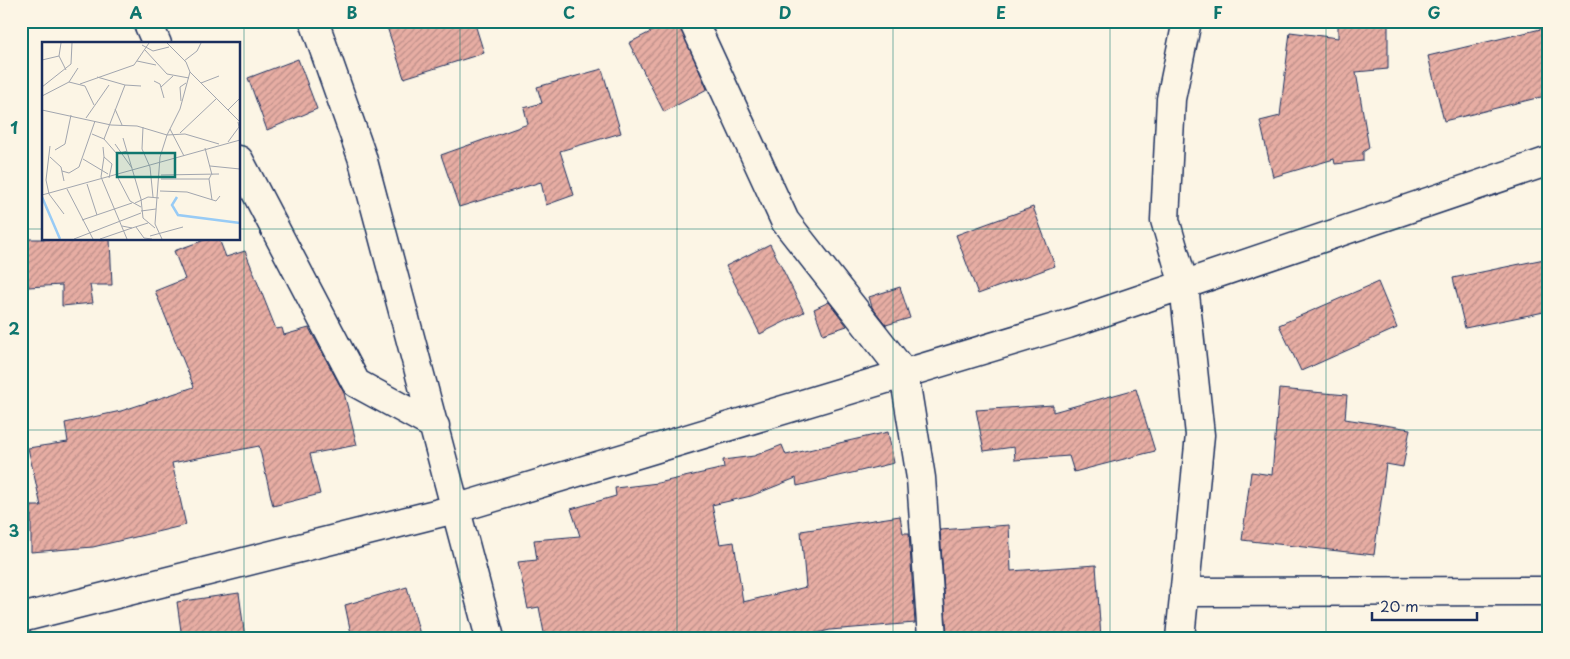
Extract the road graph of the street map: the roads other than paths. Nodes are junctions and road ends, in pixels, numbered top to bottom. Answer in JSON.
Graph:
{"nodes":[{"id":1,"x":147,"y":21,"type":"edge"},
{"id":2,"x":314,"y":21,"type":"edge"},
{"id":3,"x":693,"y":21,"type":"edge"},
{"id":4,"x":1187,"y":21,"type":"edge"},
{"id":5,"x":156,"y":42,"type":"edge"},
{"id":6,"x":1549,"y":161,"type":"edge"},
{"id":7,"x":240,"y":162,"type":"edge"},
{"id":8,"x":1184,"y":284,"type":"junction"},
{"id":9,"x":904,"y":373,"type":"junction"},
{"id":10,"x":435,"y":426,"type":"junction"},
{"id":11,"x":455,"y":509,"type":"junction"},
{"id":12,"x":1549,"y":591,"type":"edge"},
{"id":13,"x":1184,"y":592,"type":"junction"},
{"id":14,"x":21,"y":618,"type":"edge"},
{"id":15,"x":21,"y":628,"type":"edge"},
{"id":16,"x":26,"y":638,"type":"edge"},
{"id":17,"x":490,"y":638,"type":"edge"},
{"id":18,"x":932,"y":638,"type":"edge"},
{"id":19,"x":1180,"y":638,"type":"edge"}],
"edges":[{"from":1,"to":5,"type":"street"},
{"from":2,"to":10,"type":"street"},
{"from":3,"to":9,"type":"street"},
{"from":4,"to":8,"type":"street"},
{"from":6,"to":8,"type":"street"},
{"from":7,"to":10,"type":"street"},
{"from":8,"to":9,"type":"street"},
{"from":8,"to":13,"type":"street"},
{"from":9,"to":11,"type":"street"},
{"from":9,"to":18,"type":"street"},
{"from":10,"to":11,"type":"street"},
{"from":11,"to":14,"type":"street"},
{"from":11,"to":17,"type":"street"},
{"from":12,"to":13,"type":"street"},
{"from":13,"to":19,"type":"street"},
{"from":15,"to":16,"type":"street"}]}
